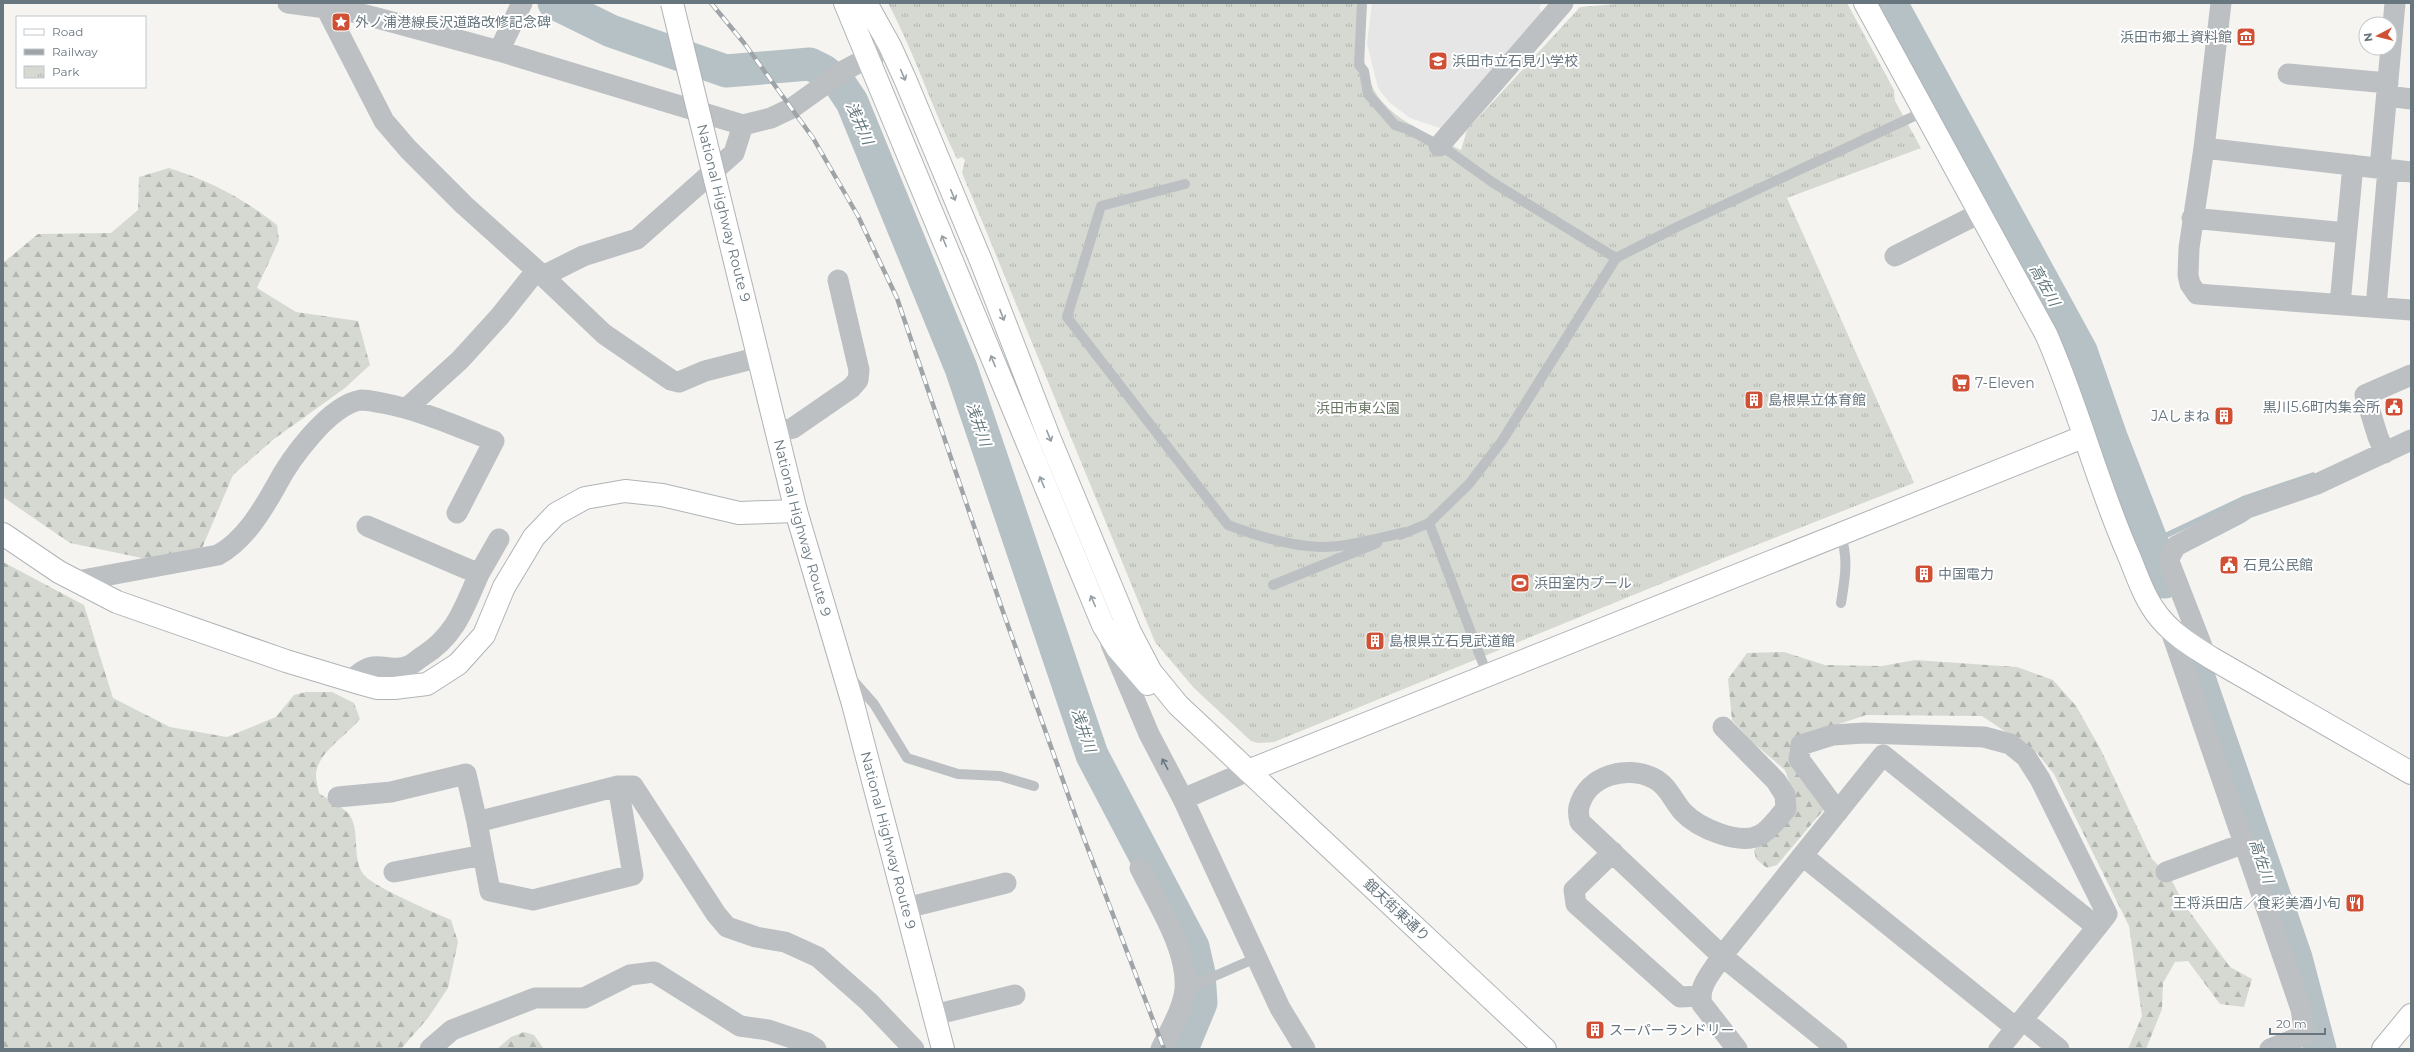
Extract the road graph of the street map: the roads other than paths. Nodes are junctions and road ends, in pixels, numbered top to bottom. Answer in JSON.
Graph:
{"nodes":[{"id":1,"x":288,"y":3,"type":"edge"},
{"id":2,"x":522,"y":3,"type":"edge"},
{"id":3,"x":672,"y":3,"type":"edge"},
{"id":4,"x":845,"y":3,"type":"edge"},
{"id":5,"x":866,"y":3,"type":"edge"},
{"id":6,"x":1362,"y":3,"type":"edge"},
{"id":7,"x":1563,"y":3,"type":"edge"},
{"id":8,"x":1865,"y":3,"type":"edge"},
{"id":9,"x":2221,"y":3,"type":"edge"},
{"id":10,"x":2395,"y":3,"type":"edge"},
{"id":11,"x":350,"y":7,"type":"edge"},
{"id":12,"x":327,"y":10,"type":"junction"},
{"id":13,"x":890,"y":46,"type":"junction"},
{"id":14,"x":499,"y":51,"type":"junction"},
{"id":15,"x":869,"y":57,"type":"junction"},
{"id":16,"x":2288,"y":74,"type":"dead end"},
{"id":17,"x":2388,"y":90,"type":"junction"},
{"id":18,"x":2411,"y":99,"type":"edge"},
{"id":19,"x":1923,"y":112,"type":"junction"},
{"id":20,"x":743,"y":125,"type":"junction"},
{"id":21,"x":1439,"y":146,"type":"junction"},
{"id":22,"x":2204,"y":148,"type":"junction"},
{"id":23,"x":2353,"y":165,"type":"junction"},
{"id":24,"x":2384,"y":169,"type":"junction"},
{"id":25,"x":2411,"y":172,"type":"edge"},
{"id":26,"x":1185,"y":184,"type":"dead end"},
{"id":27,"x":1980,"y":213,"type":"junction"},
{"id":28,"x":2192,"y":218,"type":"junction"},
{"id":29,"x":2346,"y":233,"type":"junction"},
{"id":30,"x":1895,"y":256,"type":"dead end"},
{"id":31,"x":1616,"y":258,"type":"junction"},
{"id":32,"x":540,"y":274,"type":"junction"},
{"id":33,"x":838,"y":280,"type":"dead end"},
{"id":34,"x":2340,"y":304,"type":"junction"},
{"id":35,"x":2376,"y":307,"type":"junction"},
{"id":36,"x":2411,"y":310,"type":"edge"},
{"id":37,"x":760,"y":357,"type":"junction"},
{"id":38,"x":2411,"y":375,"type":"edge"},
{"id":39,"x":407,"y":408,"type":"junction"},
{"id":40,"x":777,"y":432,"type":"junction"},
{"id":41,"x":2083,"y":437,"type":"junction"},
{"id":42,"x":2411,"y":440,"type":"edge"},
{"id":43,"x":2382,"y":446,"type":"junction"},
{"id":44,"x":796,"y":512,"type":"junction"},
{"id":45,"x":457,"y":513,"type":"dead end"},
{"id":46,"x":1429,"y":523,"type":"junction"},
{"id":47,"x":367,"y":526,"type":"dead end"},
{"id":48,"x":1406,"y":532,"type":"junction"},
{"id":49,"x":1840,"y":533,"type":"junction"},
{"id":50,"x":3,"y":534,"type":"edge"},
{"id":51,"x":499,"y":539,"type":"dead end"},
{"id":52,"x":480,"y":574,"type":"junction"},
{"id":53,"x":77,"y":581,"type":"junction"},
{"id":54,"x":1273,"y":585,"type":"dead end"},
{"id":55,"x":1841,"y":603,"type":"dead end"},
{"id":56,"x":1103,"y":625,"type":"junction"},
{"id":57,"x":2170,"y":628,"type":"junction"},
{"id":58,"x":2206,"y":654,"type":"junction"},
{"id":59,"x":843,"y":669,"type":"junction"},
{"id":60,"x":1487,"y":674,"type":"junction"},
{"id":61,"x":351,"y":681,"type":"junction"},
{"id":62,"x":1178,"y":705,"type":"junction"},
{"id":63,"x":1723,"y":727,"type":"dead end"},
{"id":64,"x":1899,"y":734,"type":"junction"},
{"id":65,"x":1883,"y":755,"type":"junction"},
{"id":66,"x":1248,"y":771,"type":"junction"},
{"id":67,"x":2411,"y":773,"type":"edge"},
{"id":68,"x":618,"y":786,"type":"junction"},
{"id":69,"x":1034,"y":786,"type":"dead end"},
{"id":70,"x":338,"y":797,"type":"dead end"},
{"id":71,"x":1183,"y":799,"type":"junction"},
{"id":72,"x":1838,"y":812,"type":"junction"},
{"id":73,"x":477,"y":822,"type":"junction"},
{"id":74,"x":2245,"y":844,"type":"junction"},
{"id":75,"x":1612,"y":852,"type":"junction"},
{"id":76,"x":483,"y":855,"type":"junction"},
{"id":77,"x":1803,"y":856,"type":"junction"},
{"id":78,"x":1140,"y":868,"type":"dead end"},
{"id":79,"x":394,"y":872,"type":"dead end"},
{"id":80,"x":2166,"y":872,"type":"dead end"},
{"id":81,"x":1006,"y":883,"type":"dead end"},
{"id":82,"x":906,"y":908,"type":"junction"},
{"id":83,"x":2097,"y":927,"type":"junction"},
{"id":84,"x":1722,"y":956,"type":"junction"},
{"id":85,"x":1256,"y":958,"type":"junction"},
{"id":86,"x":1187,"y":988,"type":"junction"},
{"id":87,"x":1015,"y":995,"type":"dead end"},
{"id":88,"x":1700,"y":996,"type":"junction"},
{"id":89,"x":934,"y":1015,"type":"junction"},
{"id":90,"x":2411,"y":1015,"type":"edge"},
{"id":91,"x":2020,"y":1024,"type":"junction"},
{"id":92,"x":430,"y":1049,"type":"edge"},
{"id":93,"x":816,"y":1049,"type":"edge"},
{"id":94,"x":914,"y":1049,"type":"edge"},
{"id":95,"x":943,"y":1049,"type":"edge"},
{"id":96,"x":1162,"y":1049,"type":"edge"},
{"id":97,"x":1305,"y":1049,"type":"edge"},
{"id":98,"x":1545,"y":1049,"type":"edge"},
{"id":99,"x":1737,"y":1049,"type":"edge"},
{"id":100,"x":1837,"y":1049,"type":"edge"},
{"id":101,"x":1999,"y":1049,"type":"edge"},
{"id":102,"x":2059,"y":1049,"type":"edge"},
{"id":103,"x":2270,"y":1049,"type":"edge"},
{"id":104,"x":2383,"y":1049,"type":"edge"}],
"edges":[{"from":1,"to":12,"type":"street"},
{"from":2,"to":14,"type":"street"},
{"from":3,"to":37,"type":"main road","name":"National Highway Route 9","bridge":true},
{"from":4,"to":15,"type":"main road"},
{"from":5,"to":13,"type":"main road"},
{"from":6,"to":21,"type":"lane"},
{"from":7,"to":21,"type":"street"},
{"from":8,"to":19,"type":"main road"},
{"from":9,"to":22,"type":"street"},
{"from":10,"to":17,"type":"street"},
{"from":11,"to":12,"type":"street"},
{"from":11,"to":14,"type":"street"},
{"from":12,"to":32,"type":"street"},
{"from":13,"to":15,"type":"street"},
{"from":13,"to":62,"type":"main road","one_way":true},
{"from":14,"to":20,"type":"street"},
{"from":15,"to":20,"type":"street"},
{"from":56,"to":15,"type":"main road","one_way":true},
{"from":16,"to":17,"type":"street"},
{"from":17,"to":18,"type":"street"},
{"from":17,"to":24,"type":"street"},
{"from":19,"to":27,"type":"main road"},
{"from":19,"to":31,"type":"lane"},
{"from":20,"to":32,"type":"street"},
{"from":21,"to":31,"type":"lane"},
{"from":22,"to":23,"type":"street"},
{"from":22,"to":28,"type":"street"},
{"from":23,"to":24,"type":"street"},
{"from":23,"to":29,"type":"street"},
{"from":24,"to":25,"type":"street"},
{"from":24,"to":35,"type":"street"},
{"from":26,"to":48,"type":"lane"},
{"from":27,"to":30,"type":"street"},
{"from":27,"to":41,"type":"main road"},
{"from":28,"to":29,"type":"street"},
{"from":28,"to":34,"type":"street"},
{"from":29,"to":34,"type":"street"},
{"from":31,"to":46,"type":"lane"},
{"from":32,"to":37,"type":"street"},
{"from":32,"to":39,"type":"street"},
{"from":33,"to":40,"type":"street"},
{"from":34,"to":35,"type":"street"},
{"from":35,"to":36,"type":"street"},
{"from":37,"to":40,"type":"main road","name":"National Highway Route 9"},
{"from":38,"to":43,"type":"street"},
{"from":39,"to":45,"type":"street"},
{"from":39,"to":53,"type":"street"},
{"from":40,"to":44,"type":"main road","name":"National Highway Route 9"},
{"from":41,"to":49,"type":"main road"},
{"from":41,"to":57,"type":"main road"},
{"from":42,"to":43,"type":"street"},
{"from":43,"to":58,"type":"street"},
{"from":44,"to":59,"type":"main road","name":"National Highway Route 9"},
{"from":44,"to":61,"type":"main road"},
{"from":46,"to":48,"type":"lane"},
{"from":46,"to":60,"type":"lane"},
{"from":47,"to":52,"type":"street"},
{"from":48,"to":54,"type":"lane"},
{"from":49,"to":55,"type":"lane"},
{"from":49,"to":60,"type":"main road"},
{"from":50,"to":53,"type":"main road"},
{"from":51,"to":52,"type":"street"},
{"from":52,"to":61,"type":"street"},
{"from":53,"to":61,"type":"main road"},
{"from":56,"to":62,"type":"main road"},
{"from":71,"to":56,"type":"street","one_way":true},
{"from":57,"to":58,"type":"main road"},
{"from":57,"to":74,"type":"street"},
{"from":58,"to":67,"type":"main road"},
{"from":59,"to":69,"type":"lane"},
{"from":59,"to":82,"type":"main road","name":"National Highway Route 9"},
{"from":60,"to":66,"type":"main road"},
{"from":62,"to":66,"type":"main road","name":"銀天街東通り"},
{"from":63,"to":75,"type":"street"},
{"from":64,"to":65,"type":"street"},
{"from":64,"to":72,"type":"street"},
{"from":64,"to":83,"type":"street"},
{"from":65,"to":72,"type":"street"},
{"from":65,"to":83,"type":"street"},
{"from":66,"to":71,"type":"street"},
{"from":66,"to":98,"type":"main road","name":"銀天街東通り"},
{"from":68,"to":73,"type":"street"},
{"from":68,"to":76,"type":"street"},
{"from":68,"to":94,"type":"street"},
{"from":70,"to":73,"type":"street"},
{"from":71,"to":85,"type":"street"},
{"from":72,"to":77,"type":"street"},
{"from":73,"to":76,"type":"street"},
{"from":74,"to":80,"type":"street"},
{"from":74,"to":103,"type":"street"},
{"from":75,"to":84,"type":"street"},
{"from":75,"to":88,"type":"street"},
{"from":76,"to":79,"type":"street"},
{"from":77,"to":84,"type":"street"},
{"from":77,"to":91,"type":"street"},
{"from":78,"to":86,"type":"street"},
{"from":81,"to":82,"type":"street"},
{"from":82,"to":89,"type":"main road","name":"National Highway Route 9"},
{"from":83,"to":91,"type":"street"},
{"from":84,"to":88,"type":"street"},
{"from":84,"to":100,"type":"street"},
{"from":85,"to":86,"type":"lane"},
{"from":85,"to":97,"type":"street"},
{"from":86,"to":96,"type":"street"},
{"from":87,"to":89,"type":"street"},
{"from":88,"to":99,"type":"street"},
{"from":89,"to":95,"type":"main road","name":"National Highway Route 9"},
{"from":90,"to":104,"type":"main road"},
{"from":91,"to":101,"type":"street"},
{"from":91,"to":102,"type":"street"},
{"from":92,"to":93,"type":"street"}]}
